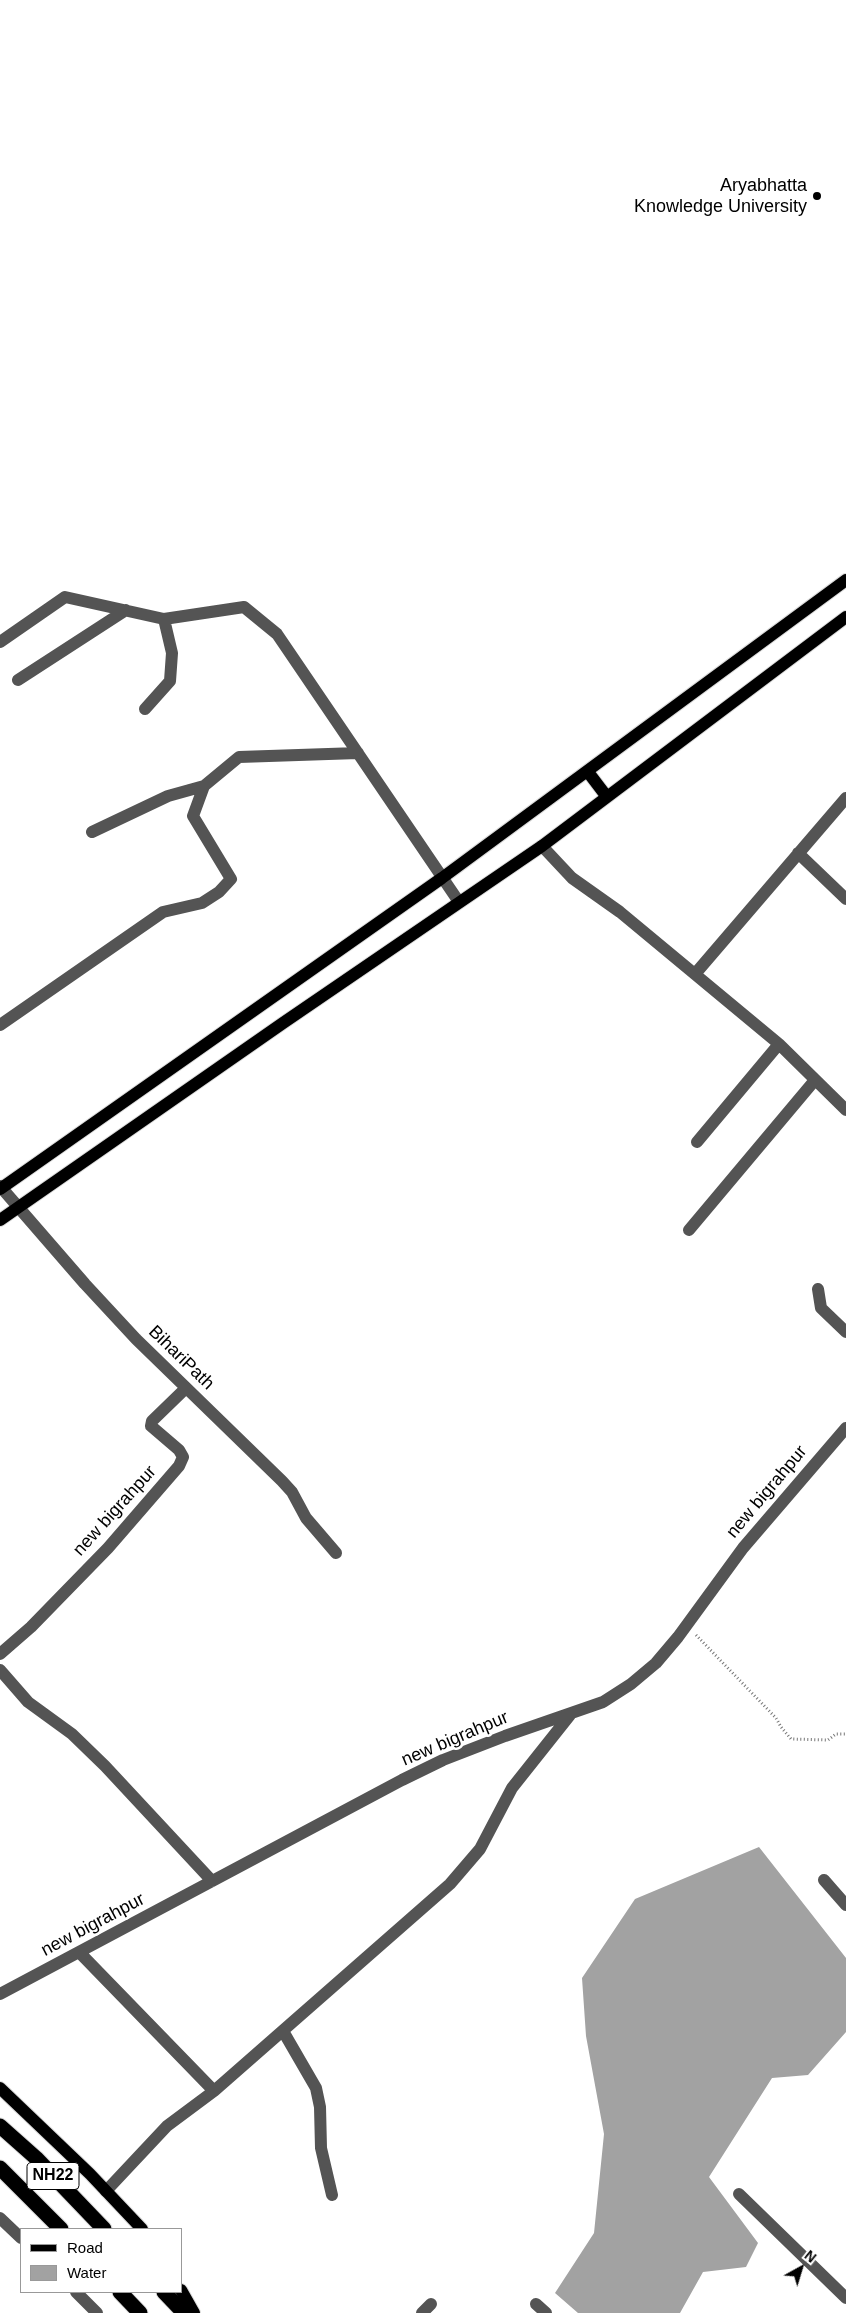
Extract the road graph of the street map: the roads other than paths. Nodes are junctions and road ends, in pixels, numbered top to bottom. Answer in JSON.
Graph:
{"nodes":[{"id":1,"x":844,"y":584,"type":"edge"},
{"id":2,"x":126,"y":610,"type":"junction"},
{"id":3,"x":846,"y":617,"type":"edge"},
{"id":4,"x":164,"y":619,"type":"junction"},
{"id":5,"x":0,"y":642,"type":"edge"},
{"id":6,"x":18,"y":680,"type":"dead end"},
{"id":7,"x":146,"y":709,"type":"dead end"},
{"id":8,"x":358,"y":754,"type":"junction"},
{"id":9,"x":588,"y":772,"type":"junction"},
{"id":10,"x":204,"y":786,"type":"junction"},
{"id":11,"x":607,"y":798,"type":"junction"},
{"id":12,"x":846,"y":798,"type":"edge"},
{"id":13,"x":92,"y":832,"type":"dead end"},
{"id":14,"x":542,"y":846,"type":"junction"},
{"id":15,"x":798,"y":853,"type":"junction"},
{"id":16,"x":442,"y":878,"type":"junction"},
{"id":17,"x":846,"y":899,"type":"edge"},
{"id":18,"x":459,"y":902,"type":"junction"},
{"id":19,"x":695,"y":974,"type":"junction"},
{"id":20,"x":0,"y":1025,"type":"edge"},
{"id":21,"x":779,"y":1044,"type":"junction"},
{"id":22,"x":815,"y":1080,"type":"junction"},
{"id":23,"x":846,"y":1110,"type":"edge"},
{"id":24,"x":697,"y":1142,"type":"dead end"},
{"id":25,"x":1,"y":1188,"type":"edge"},
{"id":26,"x":18,"y":1208,"type":"junction"},
{"id":27,"x":0,"y":1220,"type":"edge"},
{"id":28,"x":689,"y":1230,"type":"dead end"},
{"id":29,"x":818,"y":1289,"type":"dead end"},
{"id":30,"x":846,"y":1332,"type":"edge"},
{"id":31,"x":186,"y":1388,"type":"junction"},
{"id":32,"x":846,"y":1428,"type":"edge"},
{"id":33,"x":336,"y":1553,"type":"dead end"},
{"id":34,"x":0,"y":1654,"type":"edge"},
{"id":35,"x":0,"y":1670,"type":"edge"},
{"id":36,"x":570,"y":1715,"type":"junction"},
{"id":37,"x":824,"y":1880,"type":"dead end"},
{"id":38,"x":212,"y":1881,"type":"junction"},
{"id":39,"x":846,"y":1905,"type":"edge"},
{"id":40,"x":79,"y":1952,"type":"junction"},
{"id":41,"x":0,"y":1994,"type":"edge"},
{"id":42,"x":284,"y":2032,"type":"junction"},
{"id":43,"x":0,"y":2088,"type":"edge"},
{"id":44,"x":214,"y":2091,"type":"junction"},
{"id":45,"x":0,"y":2126,"type":"edge"},
{"id":46,"x":0,"y":2168,"type":"edge"},
{"id":47,"x":106,"y":2191,"type":"junction"},
{"id":48,"x":739,"y":2194,"type":"dead end"},
{"id":49,"x":332,"y":2195,"type":"dead end"},
{"id":50,"x":0,"y":2218,"type":"edge"},
{"id":51,"x":61,"y":2228,"type":"edge"},
{"id":52,"x":103,"y":2228,"type":"edge"},
{"id":53,"x":141,"y":2228,"type":"edge"},
{"id":54,"x":20,"y":2237,"type":"edge"},
{"id":55,"x":182,"y":2292,"type":"edge"},
{"id":56,"x":77,"y":2293,"type":"edge"},
{"id":57,"x":121,"y":2293,"type":"edge"},
{"id":58,"x":165,"y":2293,"type":"edge"},
{"id":59,"x":846,"y":2298,"type":"edge"},
{"id":60,"x":536,"y":2304,"type":"dead end"},
{"id":61,"x":98,"y":2313,"type":"edge"},
{"id":62,"x":140,"y":2313,"type":"edge"},
{"id":63,"x":184,"y":2313,"type":"edge"},
{"id":64,"x":194,"y":2313,"type":"edge"},
{"id":65,"x":546,"y":2313,"type":"edge"}],
"edges":[{"from":1,"to":9,"type":"main road"},
{"from":2,"to":4,"type":"street"},
{"from":2,"to":5,"type":"street"},
{"from":2,"to":6,"type":"street"},
{"from":3,"to":11,"type":"main road"},
{"from":4,"to":7,"type":"street"},
{"from":4,"to":8,"type":"street"},
{"from":8,"to":10,"type":"street"},
{"from":8,"to":16,"type":"street"},
{"from":9,"to":11,"type":"main road"},
{"from":9,"to":16,"type":"main road"},
{"from":10,"to":13,"type":"street"},
{"from":10,"to":20,"type":"street"},
{"from":11,"to":14,"type":"main road"},
{"from":12,"to":15,"type":"street"},
{"from":14,"to":18,"type":"main road"},
{"from":14,"to":19,"type":"street"},
{"from":15,"to":17,"type":"street"},
{"from":15,"to":19,"type":"street"},
{"from":16,"to":18,"type":"street"},
{"from":16,"to":25,"type":"main road"},
{"from":18,"to":26,"type":"main road"},
{"from":19,"to":21,"type":"street"},
{"from":21,"to":22,"type":"street"},
{"from":21,"to":24,"type":"street"},
{"from":22,"to":23,"type":"street"},
{"from":22,"to":28,"type":"street"},
{"from":25,"to":26,"type":"street","name":"BihariPath"},
{"from":26,"to":27,"type":"main road"},
{"from":26,"to":31,"type":"street","name":"BihariPath"},
{"from":29,"to":30,"type":"street"},
{"from":31,"to":33,"type":"street","name":"BihariPath"},
{"from":31,"to":34,"type":"street","name":"new bigrahpur"},
{"from":32,"to":36,"type":"street","name":"new bigrahpur"},
{"from":35,"to":38,"type":"street"},
{"from":36,"to":38,"type":"street","name":"new bigrahpur"},
{"from":36,"to":42,"type":"street"},
{"from":37,"to":39,"type":"street"},
{"from":38,"to":40,"type":"street","name":"new bigrahpur"},
{"from":40,"to":41,"type":"street","name":"new bigrahpur"},
{"from":40,"to":44,"type":"street"},
{"from":42,"to":44,"type":"street"},
{"from":42,"to":49,"type":"street"},
{"from":43,"to":47,"type":"main road"},
{"from":44,"to":47,"type":"street"},
{"from":45,"to":52,"type":"highway","number":"NH22"},
{"from":46,"to":51,"type":"highway","number":"NH22"},
{"from":47,"to":53,"type":"main road"},
{"from":48,"to":59,"type":"street"},
{"from":50,"to":54,"type":"street"},
{"from":55,"to":64,"type":"main road"},
{"from":56,"to":61,"type":"street"},
{"from":57,"to":62,"type":"highway"},
{"from":58,"to":63,"type":"highway"},
{"from":60,"to":65,"type":"street"}]}
